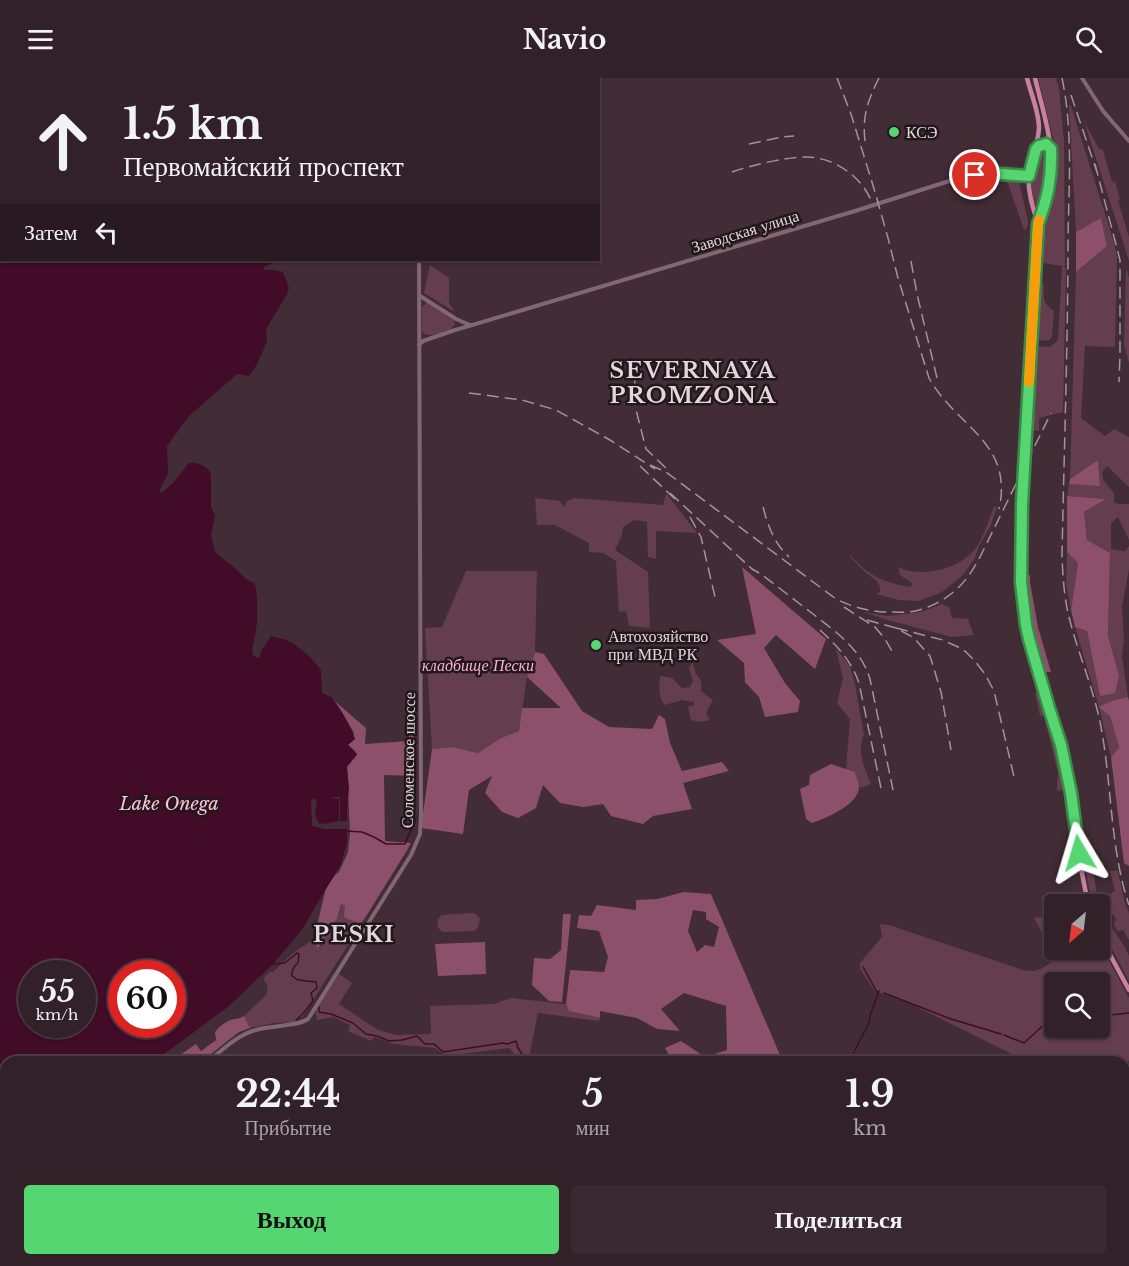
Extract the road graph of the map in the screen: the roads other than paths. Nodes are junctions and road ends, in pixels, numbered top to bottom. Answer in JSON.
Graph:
{"nodes":[{"id":1,"x":1027,"y":78,"type":"edge"},
{"id":2,"x":1082,"y":78,"type":"edge"},
{"id":3,"x":1035,"y":80,"type":"edge"},
{"id":4,"x":1029,"y":84,"type":"junction"},
{"id":5,"x":1129,"y":141,"type":"edge"},
{"id":6,"x":1036,"y":149,"type":"junction"},
{"id":7,"x":1051,"y":149,"type":"junction"},
{"id":8,"x":1029,"y":176,"type":"junction"},
{"id":9,"x":1032,"y":204,"type":"junction"},
{"id":10,"x":1045,"y":206,"type":"junction"},
{"id":11,"x":1038,"y":224,"type":"junction"},
{"id":12,"x":419,"y":261,"type":"edge"},
{"id":13,"x":419,"y":296,"type":"junction"},
{"id":14,"x":430,"y":302,"type":"junction"},
{"id":15,"x":419,"y":306,"type":"junction"},
{"id":16,"x":456,"y":319,"type":"junction"},
{"id":17,"x":471,"y":326,"type":"junction"},
{"id":18,"x":452,"y":331,"type":"junction"},
{"id":19,"x":419,"y":332,"type":"junction"},
{"id":20,"x":427,"y":339,"type":"junction"},
{"id":21,"x":419,"y":346,"type":"junction"},
{"id":22,"x":1086,"y":894,"type":"edge"},
{"id":23,"x":1110,"y":955,"type":"edge"},
{"id":24,"x":1129,"y":990,"type":"edge"},
{"id":25,"x":215,"y":1056,"type":"edge"}],
"edges":[{"from":1,"to":4,"type":"main road"},
{"from":2,"to":5,"type":"main road"},
{"from":3,"to":4,"type":"main road"},
{"from":3,"to":7,"type":"main road"},
{"from":4,"to":6,"type":"main road"},
{"from":6,"to":7,"type":"main road"},
{"from":6,"to":8,"type":"main road"},
{"from":7,"to":10,"type":"main road"},
{"from":8,"to":9,"type":"main road"},
{"from":8,"to":17,"type":"main road","name":"Заводская улица"},
{"from":9,"to":10,"type":"main road"},
{"from":9,"to":11,"type":"main road"},
{"from":10,"to":11,"type":"main road"},
{"from":11,"to":22,"type":"main road"},
{"from":12,"to":13,"type":"main road"},
{"from":13,"to":14,"type":"main road"},
{"from":13,"to":15,"type":"main road"},
{"from":14,"to":15,"type":"main road"},
{"from":14,"to":16,"type":"main road"},
{"from":15,"to":19,"type":"main road"},
{"from":16,"to":17,"type":"main road"},
{"from":16,"to":18,"type":"main road"},
{"from":17,"to":18,"type":"main road","name":"Заводская улица"},
{"from":18,"to":20,"type":"main road","name":"Заводская улица"},
{"from":19,"to":20,"type":"main road"},
{"from":19,"to":21,"type":"main road"},
{"from":20,"to":21,"type":"main road"},
{"from":21,"to":25,"type":"main road"},
{"from":23,"to":24,"type":"main road"}]}
